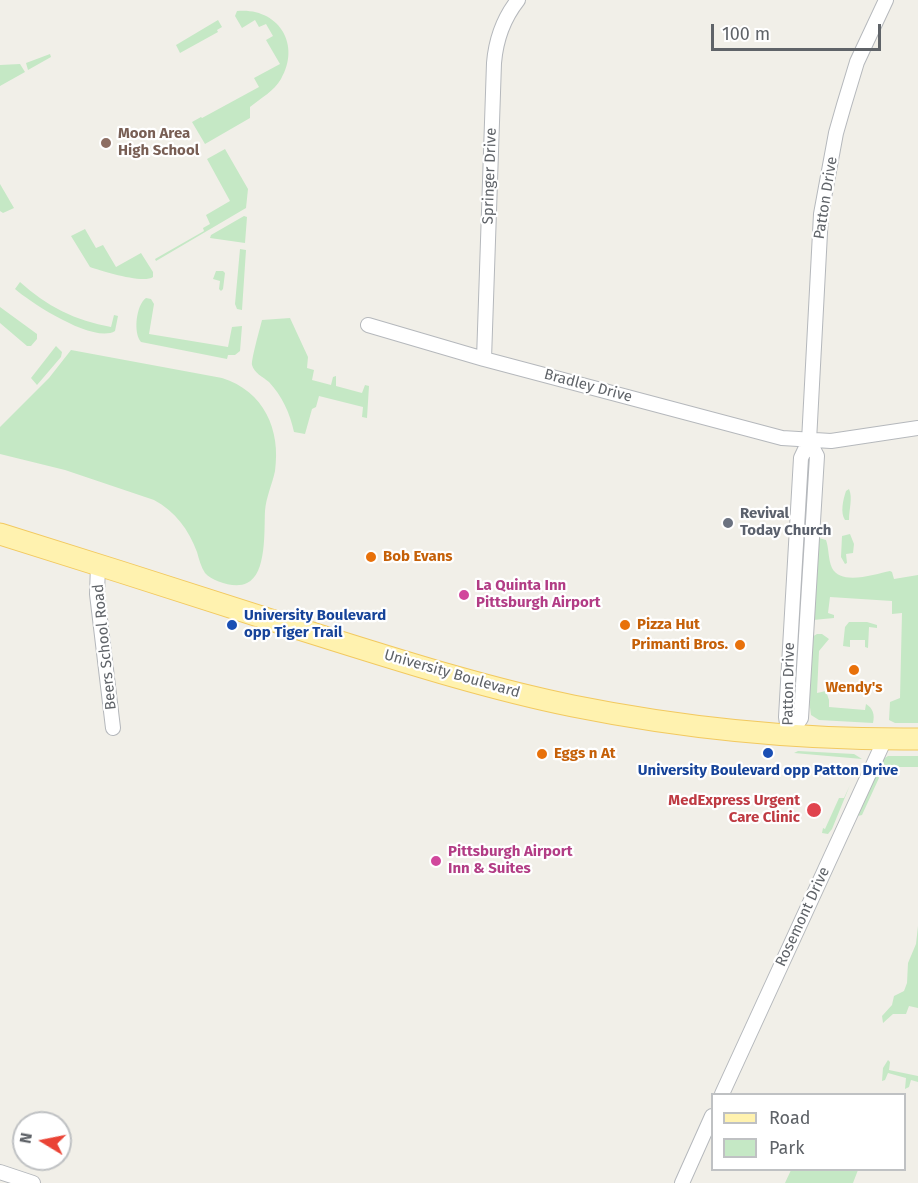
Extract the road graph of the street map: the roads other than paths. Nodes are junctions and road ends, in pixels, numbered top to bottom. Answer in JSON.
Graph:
{"nodes":[{"id":1,"x":518,"y":0,"type":"edge"},
{"id":2,"x":886,"y":0,"type":"edge"},
{"id":3,"x":368,"y":326,"type":"dead end"},
{"id":4,"x":484,"y":359,"type":"junction"},
{"id":5,"x":918,"y":428,"type":"edge"},
{"id":6,"x":809,"y":441,"type":"junction"},
{"id":7,"x":0,"y":534,"type":"edge"},
{"id":8,"x":98,"y":565,"type":"junction"},
{"id":9,"x":113,"y":728,"type":"dead end"},
{"id":10,"x":789,"y":736,"type":"junction"},
{"id":11,"x":885,"y":739,"type":"junction"},
{"id":12,"x":918,"y":739,"type":"edge"},
{"id":13,"x":723,"y":1093,"type":"edge"},
{"id":14,"x":711,"y":1118,"type":"edge"},
{"id":15,"x":0,"y":1172,"type":"edge"},
{"id":16,"x":33,"y":1183,"type":"edge"},
{"id":17,"x":682,"y":1183,"type":"edge"}],
"edges":[{"from":1,"to":4,"type":"street","name":"Springer Drive"},
{"from":2,"to":6,"type":"street","name":"Patton Drive"},
{"from":3,"to":4,"type":"street","name":"Bradley Drive"},
{"from":4,"to":6,"type":"street","name":"Bradley Drive"},
{"from":5,"to":6,"type":"street","name":"Bradley Drive"},
{"from":6,"to":10,"type":"street","name":"Patton Drive"},
{"from":7,"to":8,"type":"main road","name":"University Boulevard"},
{"from":8,"to":9,"type":"street","name":"Beers School Road"},
{"from":8,"to":10,"type":"main road","name":"University Boulevard"},
{"from":10,"to":11,"type":"main road","name":"University Boulevard"},
{"from":11,"to":12,"type":"main road","name":"University Boulevard"},
{"from":11,"to":13,"type":"street","name":"Rosemont Drive"},
{"from":14,"to":17,"type":"street"},
{"from":15,"to":16,"type":"street"}]}
